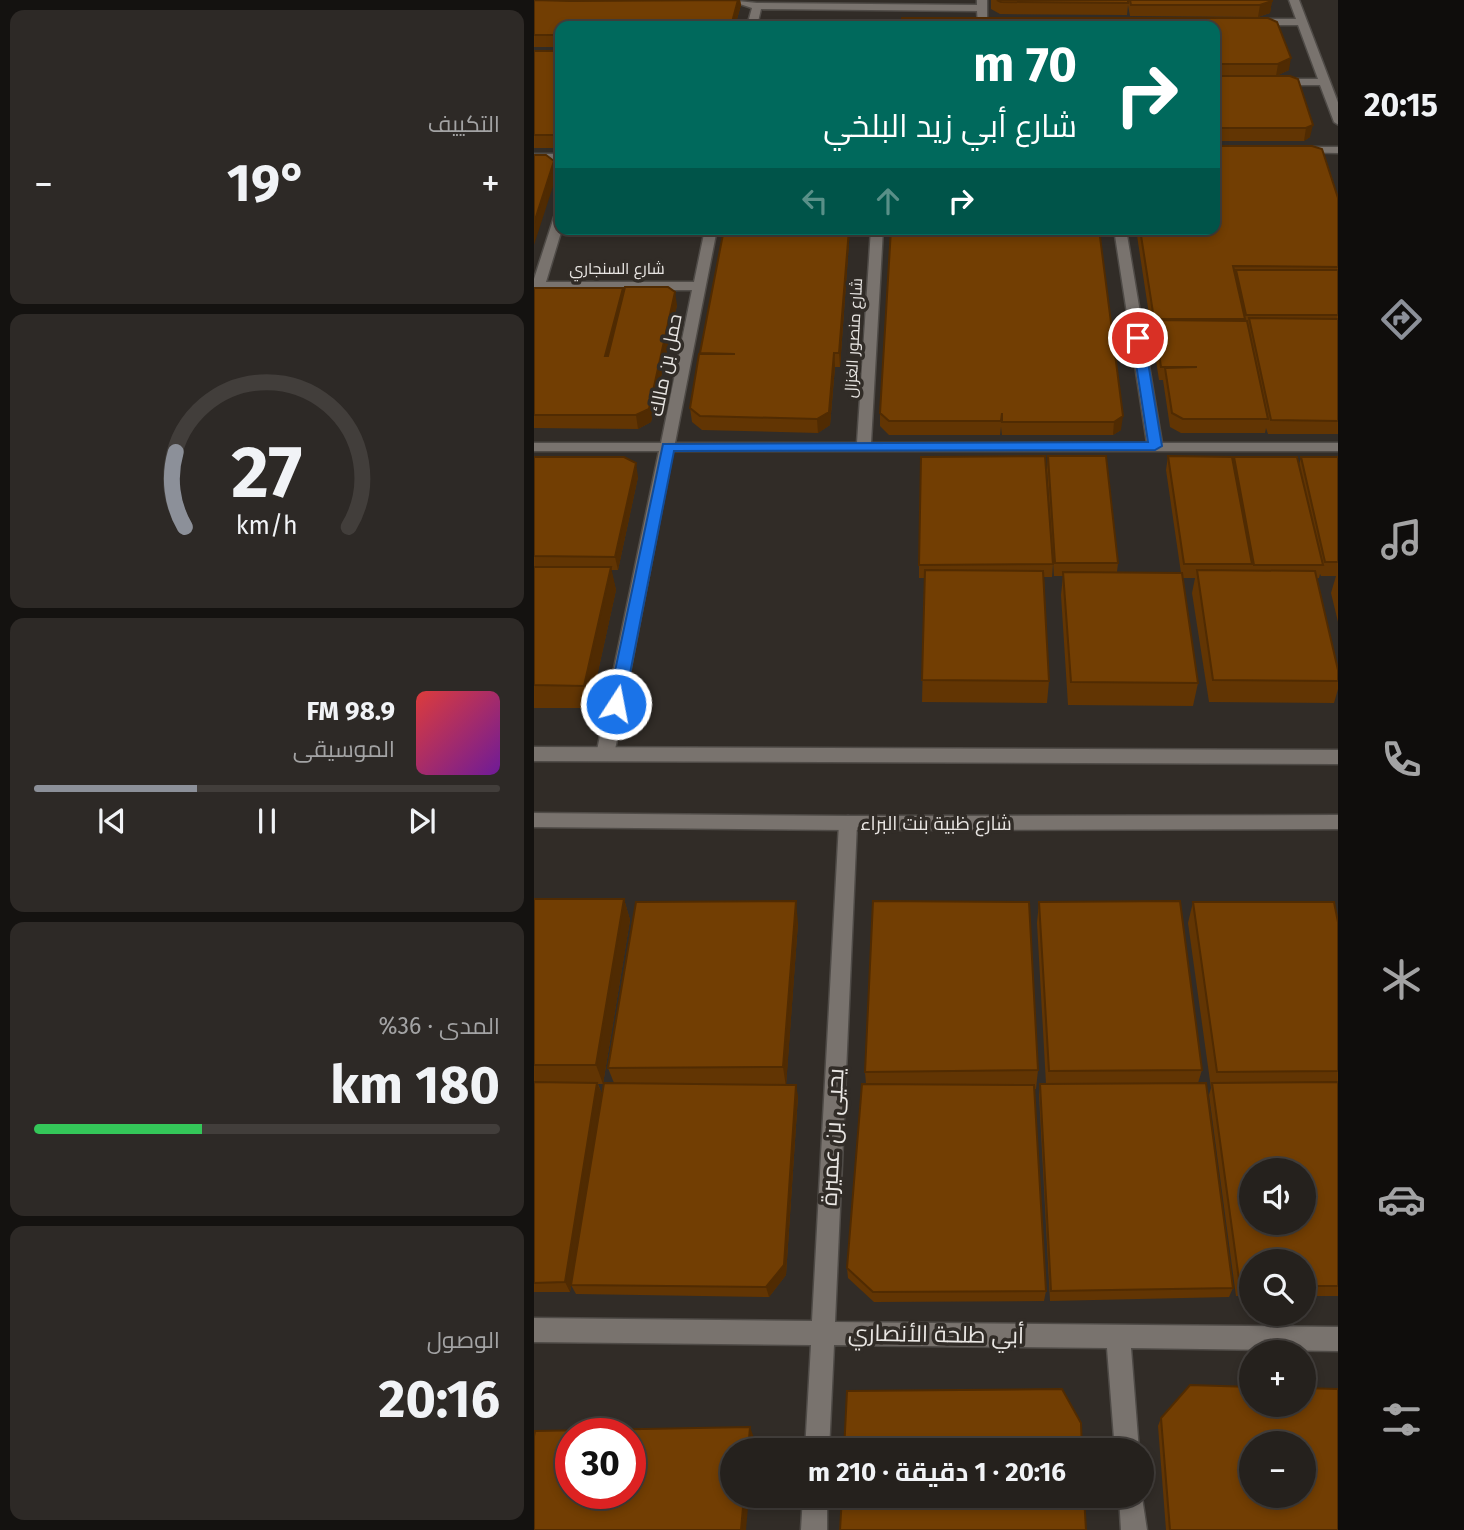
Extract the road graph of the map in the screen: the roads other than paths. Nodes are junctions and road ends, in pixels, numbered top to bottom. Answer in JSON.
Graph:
{"nodes":[{"id":1,"x":733,"y":0,"type":"edge"},
{"id":2,"x":1294,"y":0,"type":"edge"},
{"id":3,"x":855,"y":4,"type":"edge"},
{"id":4,"x":982,"y":4,"type":"edge"},
{"id":5,"x":757,"y":6,"type":"junction"},
{"id":6,"x":753,"y":21,"type":"edge"},
{"id":7,"x":1245,"y":22,"type":"edge"},
{"id":8,"x":1300,"y":22,"type":"junction"},
{"id":9,"x":1269,"y":82,"type":"edge"},
{"id":10,"x":1324,"y":82,"type":"junction"},
{"id":11,"x":1338,"y":122,"type":"edge"},
{"id":12,"x":1283,"y":150,"type":"edge"},
{"id":13,"x":1338,"y":150,"type":"edge"},
{"id":14,"x":534,"y":157,"type":"edge"},
{"id":15,"x":555,"y":157,"type":"edge"},
{"id":16,"x":555,"y":231,"type":"edge"},
{"id":17,"x":710,"y":235,"type":"edge"},
{"id":18,"x":877,"y":235,"type":"edge"},
{"id":19,"x":1121,"y":235,"type":"edge"},
{"id":20,"x":536,"y":286,"type":"edge"},
{"id":21,"x":700,"y":286,"type":"junction"},
{"id":22,"x":1155,"y":446,"type":"junction"},
{"id":23,"x":534,"y":447,"type":"edge"},
{"id":24,"x":668,"y":447,"type":"junction"},
{"id":25,"x":1338,"y":447,"type":"edge"},
{"id":26,"x":864,"y":449,"type":"junction"},
{"id":27,"x":534,"y":754,"type":"edge"},
{"id":28,"x":605,"y":755,"type":"junction"},
{"id":29,"x":1338,"y":757,"type":"edge"},
{"id":30,"x":534,"y":820,"type":"edge"},
{"id":31,"x":1338,"y":822,"type":"edge"},
{"id":32,"x":848,"y":823,"type":"junction"},
{"id":33,"x":534,"y":1330,"type":"edge"},
{"id":34,"x":822,"y":1332,"type":"junction"},
{"id":35,"x":1118,"y":1338,"type":"junction"},
{"id":36,"x":1338,"y":1339,"type":"edge"},
{"id":37,"x":818,"y":1438,"type":"edge"},
{"id":38,"x":1126,"y":1438,"type":"edge"},
{"id":39,"x":815,"y":1508,"type":"edge"},
{"id":40,"x":1132,"y":1508,"type":"edge"},
{"id":41,"x":814,"y":1530,"type":"edge"},
{"id":42,"x":1134,"y":1530,"type":"edge"}],
"edges":[{"from":1,"to":5,"type":"street"},
{"from":2,"to":8,"type":"street"},
{"from":3,"to":4,"type":"street"},
{"from":3,"to":5,"type":"street"},
{"from":5,"to":6,"type":"street"},
{"from":7,"to":8,"type":"street"},
{"from":8,"to":10,"type":"street"},
{"from":9,"to":10,"type":"street"},
{"from":10,"to":11,"type":"street"},
{"from":12,"to":13,"type":"street"},
{"from":14,"to":15,"type":"street"},
{"from":16,"to":20,"type":"street"},
{"from":17,"to":21,"type":"street","name":"حمل بن مالك"},
{"from":18,"to":26,"type":"street","name":"شارع منصور الغزال"},
{"from":19,"to":22,"type":"street"},
{"from":20,"to":21,"type":"street","name":"شارع السنجاري"},
{"from":21,"to":24,"type":"street","name":"حمل بن مالك"},
{"from":22,"to":25,"type":"street"},
{"from":22,"to":26,"type":"street"},
{"from":23,"to":24,"type":"street"},
{"from":24,"to":26,"type":"street"},
{"from":24,"to":28,"type":"street","name":"حمل بن مالك"},
{"from":27,"to":28,"type":"street"},
{"from":28,"to":29,"type":"street"},
{"from":30,"to":32,"type":"street","name":"شارع ظبية بنت البراء"},
{"from":31,"to":32,"type":"street","name":"شارع ظبية بنت البراء"},
{"from":32,"to":34,"type":"street","name":"يحيى بن عميرة"},
{"from":33,"to":34,"type":"street","name":"أبي طلحة الأنصاري"},
{"from":34,"to":35,"type":"street","name":"أبي طلحة الأنصاري"},
{"from":34,"to":37,"type":"street","name":"يحيى بن عميرة"},
{"from":35,"to":36,"type":"street","name":"أبي طلحة الأنصاري"},
{"from":35,"to":38,"type":"street"},
{"from":39,"to":41,"type":"street"},
{"from":40,"to":42,"type":"street"}]}
